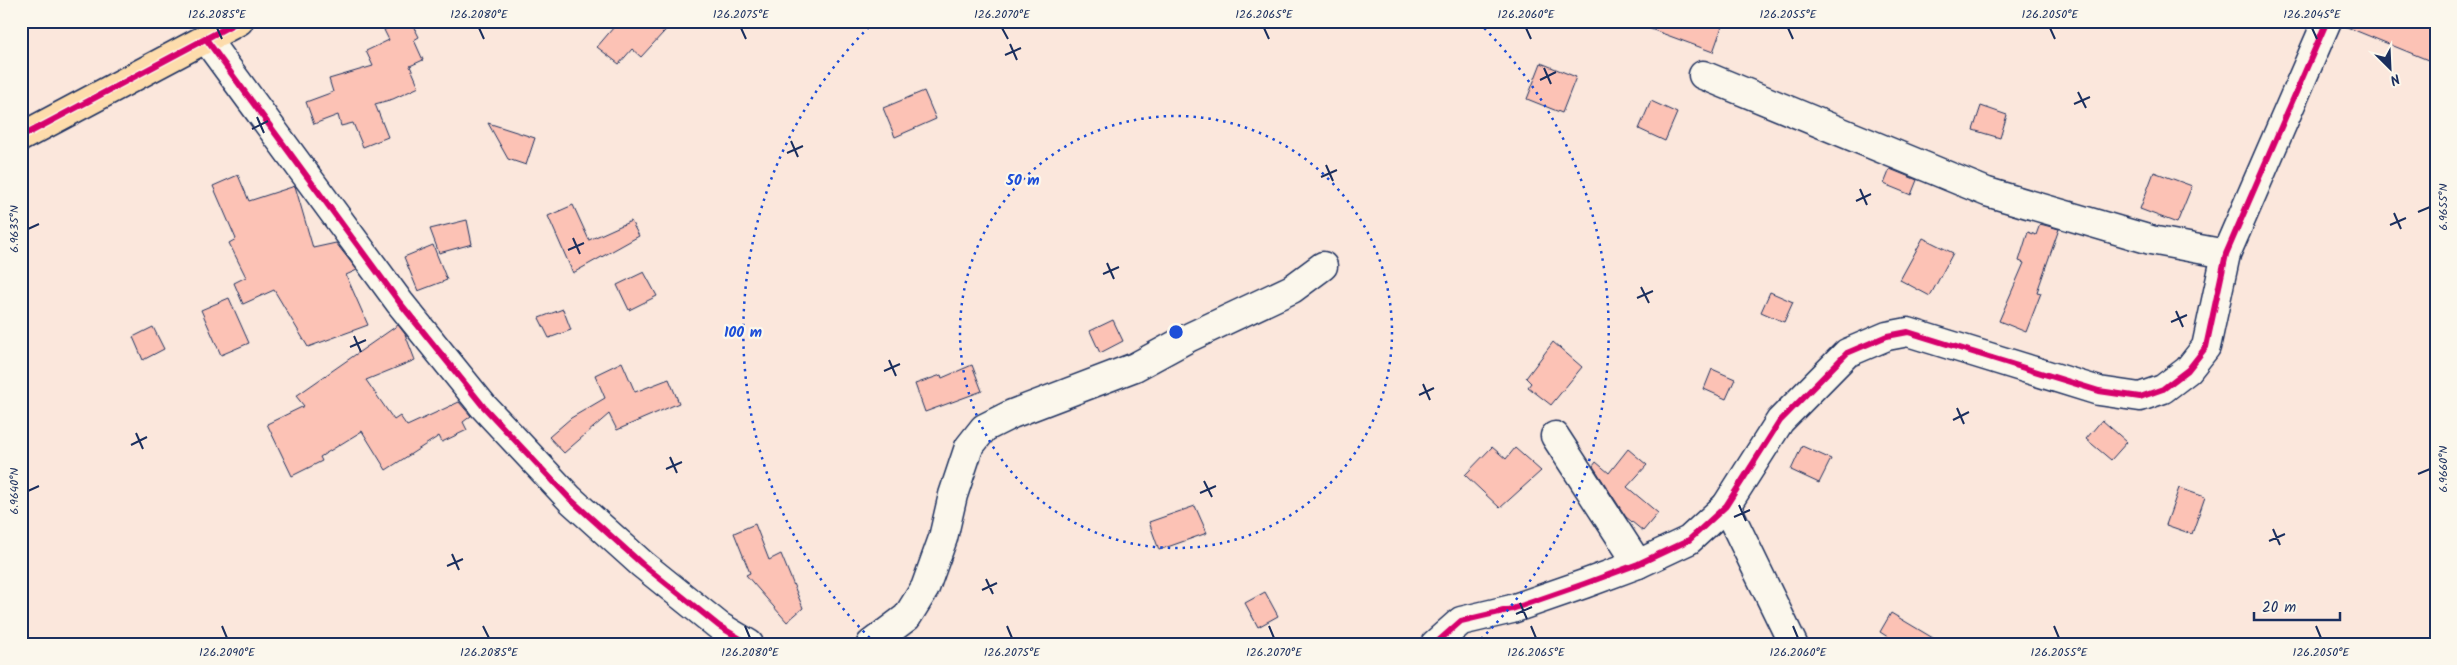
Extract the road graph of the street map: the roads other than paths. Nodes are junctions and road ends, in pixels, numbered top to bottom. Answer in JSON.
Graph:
{"nodes":[{"id":1,"x":239,"y":21,"type":"edge"},
{"id":2,"x":2326,"y":21,"type":"edge"},
{"id":3,"x":206,"y":39,"type":"junction"},
{"id":4,"x":1703,"y":75,"type":"dead end"},
{"id":5,"x":21,"y":137,"type":"edge"},
{"id":6,"x":2226,"y":254,"type":"junction"},
{"id":7,"x":1324,"y":266,"type":"dead end"},
{"id":8,"x":1555,"y":436,"type":"dead end"},
{"id":9,"x":1726,"y":506,"type":"junction"},
{"id":10,"x":1638,"y":564,"type":"junction"},
{"id":11,"x":749,"y":644,"type":"edge"},
{"id":12,"x":871,"y":644,"type":"edge"},
{"id":13,"x":1435,"y":644,"type":"edge"},
{"id":14,"x":1793,"y":644,"type":"edge"}],
"edges":[{"from":1,"to":3,"type":"highway"},
{"from":2,"to":6,"type":"street"},
{"from":3,"to":5,"type":"highway"},
{"from":3,"to":11,"type":"street"},
{"from":4,"to":6,"type":"street"},
{"from":6,"to":9,"type":"street"},
{"from":7,"to":12,"type":"street"},
{"from":8,"to":10,"type":"street"},
{"from":9,"to":10,"type":"street"},
{"from":9,"to":14,"type":"street"},
{"from":10,"to":13,"type":"street"}]}
